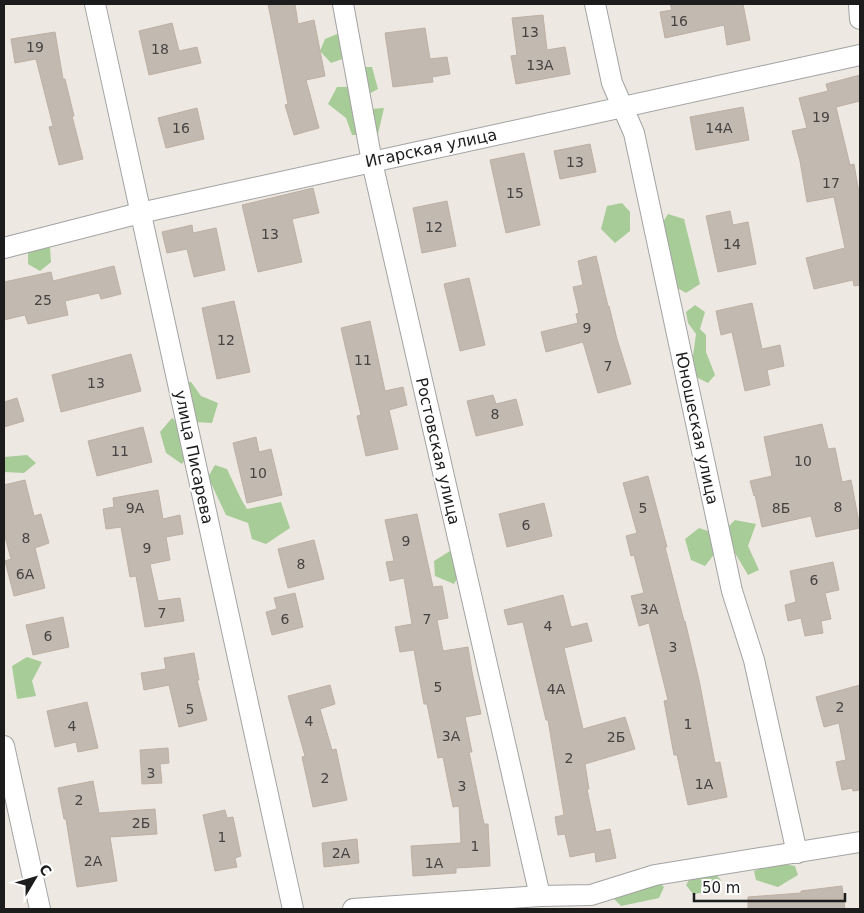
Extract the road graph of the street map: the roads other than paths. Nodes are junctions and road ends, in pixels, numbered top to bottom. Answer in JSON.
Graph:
{"nodes":[{"id":1,"x":95,"y":4,"type":"edge"},
{"id":2,"x":343,"y":4,"type":"edge"},
{"id":3,"x":595,"y":4,"type":"edge"},
{"id":4,"x":859,"y":4,"type":"edge"},
{"id":5,"x":860,"y":19,"type":"edge"},
{"id":6,"x":860,"y":55,"type":"edge"},
{"id":7,"x":622,"y":106,"type":"junction"},
{"id":8,"x":372,"y":162,"type":"junction"},
{"id":9,"x":140,"y":214,"type":"junction"},
{"id":10,"x":4,"y":248,"type":"edge"},
{"id":11,"x":4,"y":746,"type":"edge"},
{"id":12,"x":860,"y":842,"type":"edge"},
{"id":13,"x":797,"y":853,"type":"junction"},
{"id":14,"x":540,"y":896,"type":"junction"},
{"id":15,"x":40,"y":909,"type":"edge"},
{"id":16,"x":293,"y":909,"type":"edge"},
{"id":17,"x":353,"y":909,"type":"edge"}],
"edges":[{"from":1,"to":9,"type":"street","name":"улица Писарева"},
{"from":2,"to":8,"type":"street","name":"Ростовская улица"},
{"from":3,"to":7,"type":"street","name":"Юношеская улица"},
{"from":4,"to":5,"type":"street"},
{"from":6,"to":7,"type":"street","name":"Игарская улица"},
{"from":7,"to":8,"type":"street","name":"Игарская улица"},
{"from":7,"to":13,"type":"street","name":"Юношеская улица"},
{"from":8,"to":9,"type":"street","name":"Игарская улица"},
{"from":8,"to":14,"type":"street","name":"Ростовская улица"},
{"from":9,"to":10,"type":"street","name":"Игарская улица"},
{"from":9,"to":16,"type":"street","name":"улица Писарева"},
{"from":11,"to":15,"type":"street"},
{"from":12,"to":13,"type":"street"},
{"from":13,"to":14,"type":"street"},
{"from":14,"to":17,"type":"street"}]}
